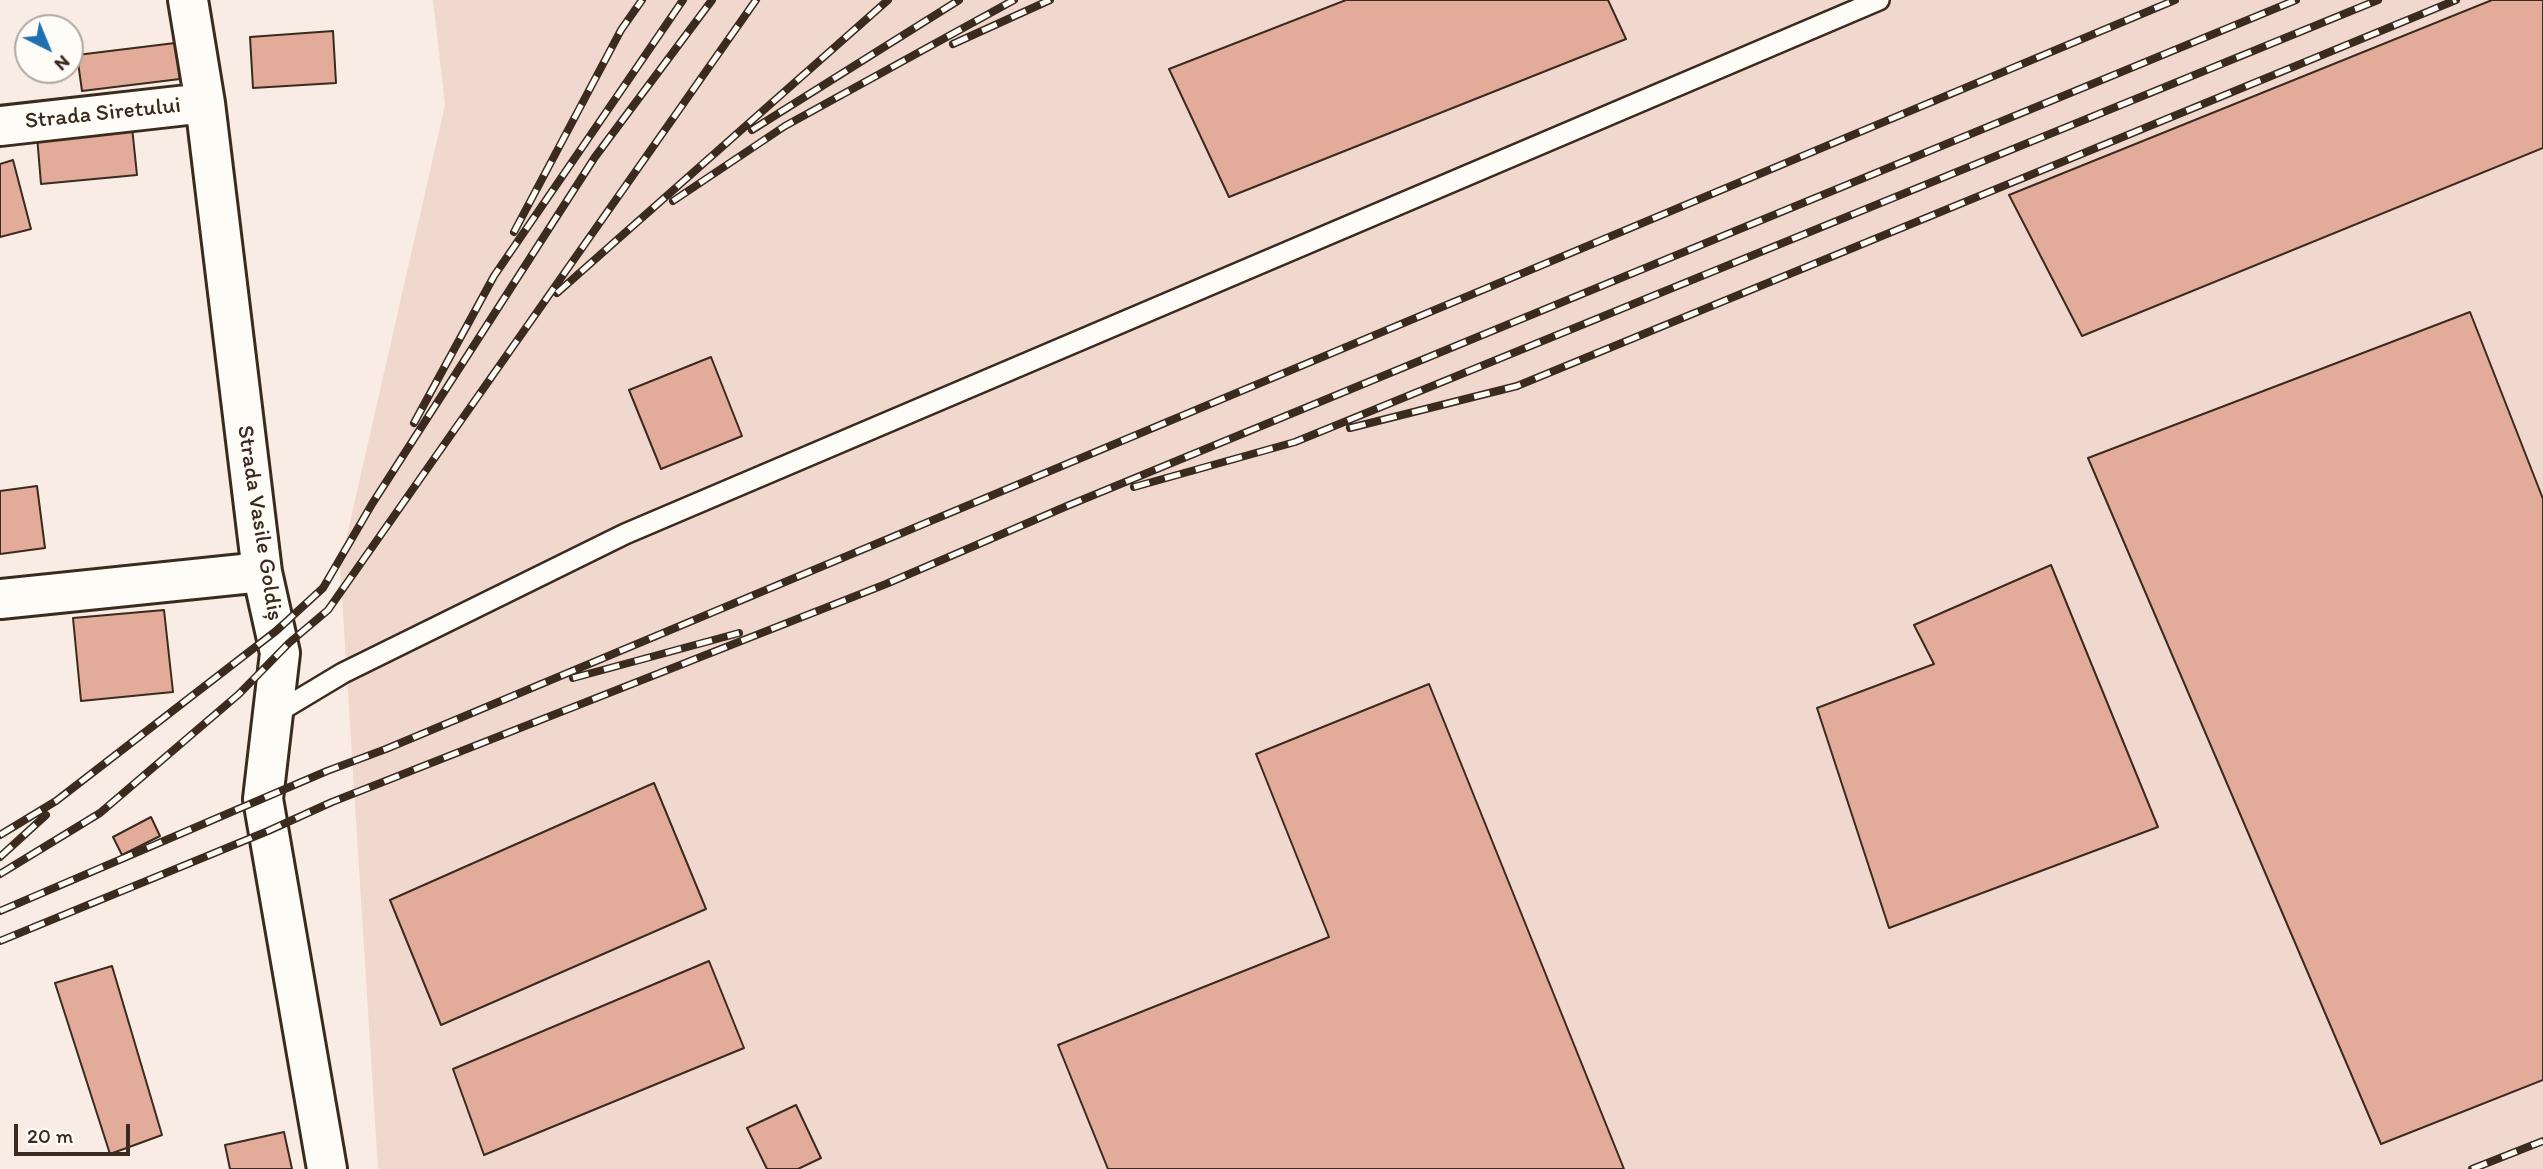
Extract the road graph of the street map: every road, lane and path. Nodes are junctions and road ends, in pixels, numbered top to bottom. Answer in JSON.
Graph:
{"nodes":[{"id":1,"x":188,"y":0,"type":"edge"},
{"id":2,"x":1879,"y":0,"type":"edge"},
{"id":3,"x":205,"y":103,"type":"junction"},
{"id":4,"x":0,"y":125,"type":"edge"},
{"id":5,"x":262,"y":572,"type":"junction"},
{"id":6,"x":0,"y":599,"type":"edge"},
{"id":7,"x":272,"y":716,"type":"junction"},
{"id":8,"x":327,"y":1169,"type":"edge"}],
"edges":[{"from":1,"to":3,"type":"street","name":"Strada Vasile Goldiș"},
{"from":2,"to":7,"type":"lane"},
{"from":3,"to":4,"type":"street","name":"Strada Siretului"},
{"from":3,"to":5,"type":"street","name":"Strada Vasile Goldiș"},
{"from":5,"to":6,"type":"street"},
{"from":5,"to":7,"type":"street","name":"Strada Vasile Goldiș"},
{"from":7,"to":8,"type":"street","name":"Strada Vasile Goldiș"}]}
